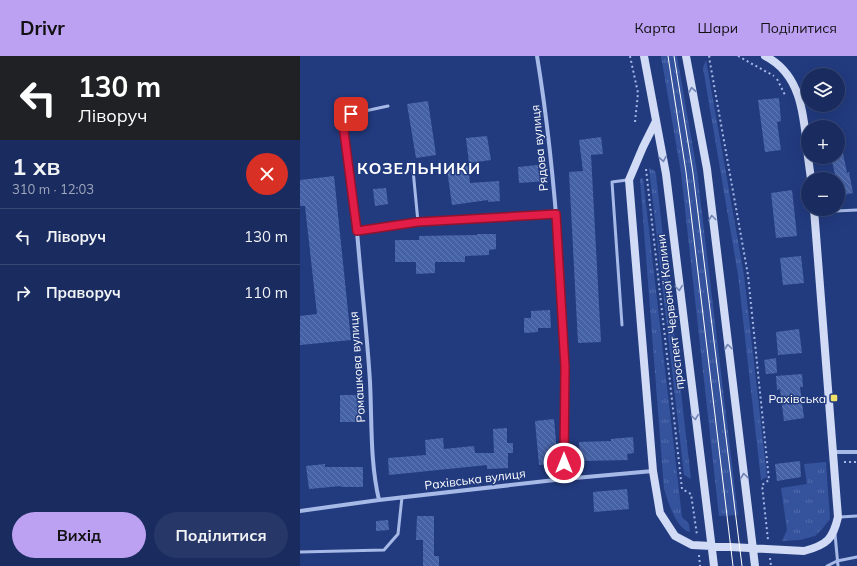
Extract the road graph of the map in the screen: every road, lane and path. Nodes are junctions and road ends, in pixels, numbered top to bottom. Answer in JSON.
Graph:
{"nodes":[{"id":1,"x":537,"y":56,"type":"edge"},
{"id":2,"x":630,"y":56,"type":"edge"},
{"id":3,"x":644,"y":56,"type":"edge"},
{"id":4,"x":686,"y":56,"type":"edge"},
{"id":5,"x":710,"y":56,"type":"edge"},
{"id":6,"x":738,"y":56,"type":"edge"},
{"id":7,"x":765,"y":56,"type":"edge"},
{"id":8,"x":774,"y":58,"type":"edge"},
{"id":9,"x":787,"y":97,"type":"dead end"},
{"id":10,"x":388,"y":106,"type":"dead end"},
{"id":11,"x":802,"y":120,"type":"edge"},
{"id":12,"x":656,"y":121,"type":"junction"},
{"id":13,"x":635,"y":122,"type":"dead end"},
{"id":14,"x":645,"y":169,"type":"dead end"},
{"id":15,"x":413,"y":170,"type":"dead end"},
{"id":16,"x":629,"y":180,"type":"junction"},
{"id":17,"x":845,"y":210,"type":"edge"},
{"id":18,"x":857,"y":210,"type":"edge"},
{"id":19,"x":556,"y":214,"type":"junction"},
{"id":20,"x":814,"y":216,"type":"edge"},
{"id":21,"x":418,"y":222,"type":"junction"},
{"id":22,"x":357,"y":231,"type":"junction"},
{"id":23,"x":622,"y":325,"type":"dead end"},
{"id":24,"x":833,"y":452,"type":"junction"},
{"id":25,"x":857,"y":452,"type":"edge"},
{"id":26,"x":839,"y":462,"type":"dead end"},
{"id":27,"x":857,"y":462,"type":"edge"},
{"id":28,"x":653,"y":471,"type":"junction"},
{"id":29,"x":564,"y":478,"type":"junction"},
{"id":30,"x":402,"y":497,"type":"junction"},
{"id":31,"x":379,"y":500,"type":"junction"},
{"id":32,"x":300,"y":511,"type":"edge"},
{"id":33,"x":765,"y":513,"type":"dead end"},
{"id":34,"x":857,"y":516,"type":"edge"},
{"id":35,"x":838,"y":517,"type":"junction"},
{"id":36,"x":695,"y":519,"type":"dead end"},
{"id":37,"x":834,"y":532,"type":"junction"},
{"id":38,"x":300,"y":552,"type":"edge"},
{"id":39,"x":857,"y":557,"type":"edge"},
{"id":40,"x":837,"y":561,"type":"junction"},
{"id":41,"x":714,"y":566,"type":"edge"},
{"id":42,"x":755,"y":566,"type":"edge"},
{"id":43,"x":827,"y":566,"type":"edge"},
{"id":44,"x":838,"y":566,"type":"edge"}],
"edges":[{"from":1,"to":19,"type":"street","name":"Рядова вулиця"},
{"from":2,"to":13,"type":"path"},
{"from":3,"to":12,"type":"main road","name":"проспект Червоної Калини"},
{"from":42,"to":4,"type":"main road","one_way":true},
{"from":5,"to":33,"type":"path"},
{"from":6,"to":9,"type":"path"},
{"from":7,"to":8,"type":"main road"},
{"from":8,"to":11,"type":"main road"},
{"from":10,"to":22,"type":"lane"},
{"from":12,"to":16,"type":"main road"},
{"from":12,"to":41,"type":"main road","name":"проспект Червоної Калини","one_way":true},
{"from":14,"to":36,"type":"path"},
{"from":15,"to":21,"type":"lane"},
{"from":16,"to":23,"type":"lane"},
{"from":16,"to":28,"type":"main road"},
{"from":17,"to":18,"type":"lane"},
{"from":19,"to":21,"type":"lane"},
{"from":19,"to":29,"type":"street","name":"Рядова вулиця"},
{"from":20,"to":24,"type":"main road"},
{"from":21,"to":22,"type":"lane"},
{"from":22,"to":31,"type":"street","name":"Ромашкова вулиця"},
{"from":24,"to":25,"type":"street"},
{"from":24,"to":35,"type":"main road"},
{"from":26,"to":27,"type":"path"},
{"from":28,"to":29,"type":"street","name":"Рахівська вулиця"},
{"from":28,"to":37,"type":"main road"},
{"from":29,"to":30,"type":"street","name":"Рахівська вулиця"},
{"from":30,"to":31,"type":"street","name":"Рахівська вулиця"},
{"from":30,"to":38,"type":"lane"},
{"from":31,"to":32,"type":"street","name":"Рахівська вулиця"},
{"from":34,"to":35,"type":"lane"},
{"from":35,"to":37,"type":"main road"},
{"from":37,"to":40,"type":"lane"},
{"from":39,"to":40,"type":"lane"},
{"from":40,"to":43,"type":"lane"},
{"from":40,"to":44,"type":"lane"}]}
